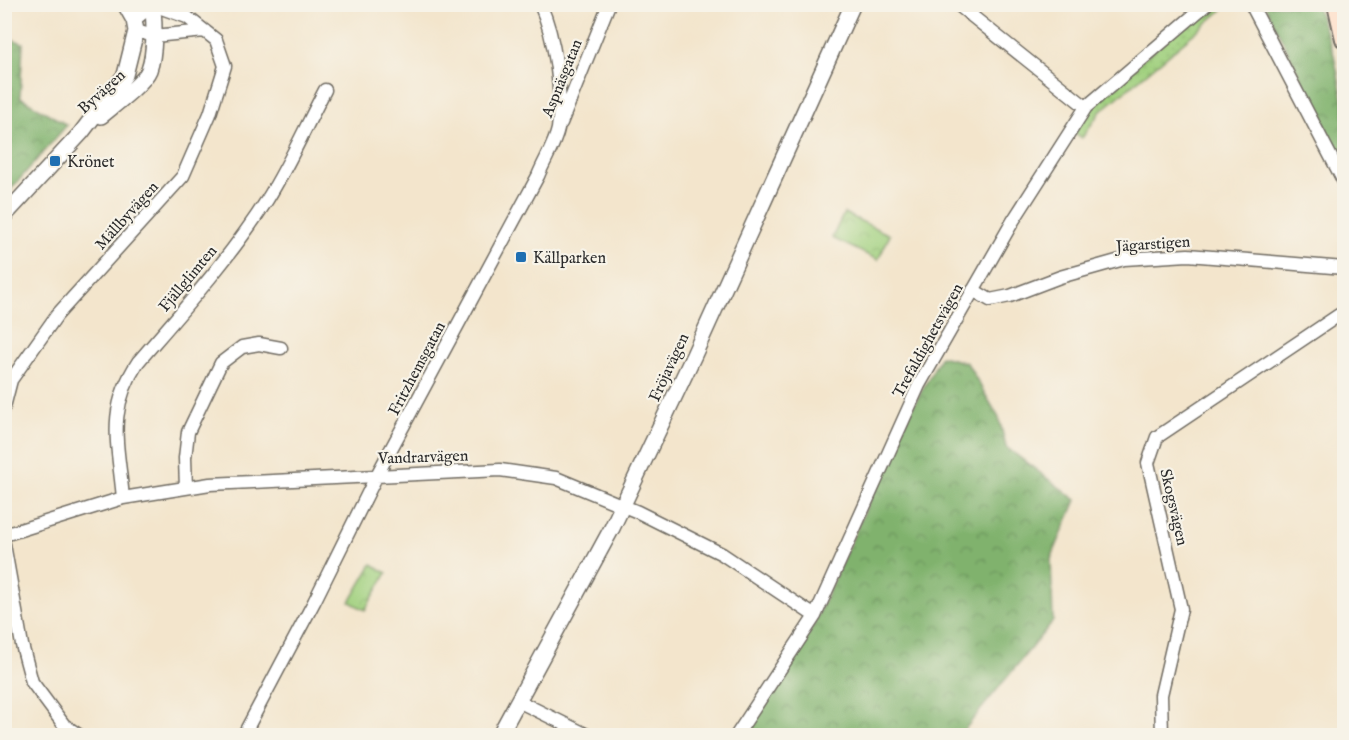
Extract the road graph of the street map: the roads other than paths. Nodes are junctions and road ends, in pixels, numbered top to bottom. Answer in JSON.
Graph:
{"nodes":[{"id":1,"x":125,"y":4,"type":"edge"},
{"id":2,"x":540,"y":4,"type":"edge"},
{"id":3,"x":609,"y":4,"type":"edge"},
{"id":4,"x":853,"y":4,"type":"edge"},
{"id":5,"x":957,"y":4,"type":"edge"},
{"id":6,"x":1207,"y":4,"type":"edge"},
{"id":7,"x":1251,"y":4,"type":"edge"},
{"id":8,"x":1336,"y":4,"type":"edge"},
{"id":9,"x":152,"y":5,"type":"edge"},
{"id":10,"x":973,"y":9,"type":"edge"},
{"id":11,"x":135,"y":25,"type":"junction"},
{"id":12,"x":205,"y":31,"type":"junction"},
{"id":13,"x":154,"y":36,"type":"junction"},
{"id":14,"x":1344,"y":39,"type":"edge"},
{"id":15,"x":326,"y":90,"type":"dead end"},
{"id":16,"x":1086,"y":107,"type":"junction"},
{"id":17,"x":558,"y":130,"type":"junction"},
{"id":18,"x":81,"y":133,"type":"junction"},
{"id":19,"x":1344,"y":182,"type":"edge"},
{"id":20,"x":4,"y":216,"type":"edge"},
{"id":21,"x":1344,"y":268,"type":"edge"},
{"id":22,"x":973,"y":290,"type":"junction"},
{"id":23,"x":1344,"y":315,"type":"edge"},
{"id":24,"x":281,"y":348,"type":"dead end"},
{"id":25,"x":4,"y":407,"type":"edge"},
{"id":26,"x":377,"y":475,"type":"junction"},
{"id":27,"x":186,"y":488,"type":"junction"},
{"id":28,"x":123,"y":498,"type":"junction"},
{"id":29,"x":622,"y":505,"type":"junction"},
{"id":30,"x":4,"y":535,"type":"edge"},
{"id":31,"x":4,"y":544,"type":"edge"},
{"id":32,"x":815,"y":616,"type":"junction"},
{"id":33,"x":518,"y":701,"type":"junction"},
{"id":34,"x":80,"y":735,"type":"edge"},
{"id":35,"x":243,"y":735,"type":"edge"},
{"id":36,"x":499,"y":735,"type":"edge"},
{"id":37,"x":589,"y":735,"type":"edge"},
{"id":38,"x":735,"y":735,"type":"edge"},
{"id":39,"x":1162,"y":735,"type":"edge"}],
"edges":[{"from":1,"to":11,"type":"street"},
{"from":2,"to":17,"type":"street","name":"Fritzhemsgatan"},
{"from":3,"to":17,"type":"street","name":"Aspnäsgatan"},
{"from":4,"to":29,"type":"street","name":"Fröjavägen"},
{"from":5,"to":10,"type":"street"},
{"from":6,"to":16,"type":"street","name":"Trefaldighetsvägen"},
{"from":7,"to":19,"type":"street"},
{"from":8,"to":14,"type":"main road"},
{"from":9,"to":11,"type":"street"},
{"from":9,"to":12,"type":"street","name":"Mällbyvägen"},
{"from":9,"to":13,"type":"street","name":"Byvägen"},
{"from":10,"to":16,"type":"street"},
{"from":11,"to":13,"type":"street"},
{"from":11,"to":18,"type":"street","name":"Byvägen"},
{"from":12,"to":13,"type":"street"},
{"from":12,"to":25,"type":"street","name":"Mällbyvägen"},
{"from":13,"to":18,"type":"street","name":"Byvägen"},
{"from":15,"to":28,"type":"street","name":"Fjällglimten"},
{"from":16,"to":22,"type":"street","name":"Trefaldighetsvägen"},
{"from":17,"to":26,"type":"street","name":"Fritzhemsgatan"},
{"from":18,"to":20,"type":"street","name":"Byvägen"},
{"from":21,"to":22,"type":"street","name":"Jägarstigen"},
{"from":22,"to":32,"type":"street","name":"Trefaldighetsvägen"},
{"from":23,"to":39,"type":"street","name":"Skogsvägen"},
{"from":24,"to":27,"type":"street"},
{"from":26,"to":27,"type":"street","name":"Vandrarvägen"},
{"from":26,"to":29,"type":"street","name":"Vandrarvägen"},
{"from":26,"to":35,"type":"street","name":"Fritzhemsgatan"},
{"from":27,"to":28,"type":"street","name":"Vandrarvägen"},
{"from":28,"to":30,"type":"street","name":"Vandrarvägen"},
{"from":29,"to":32,"type":"street","name":"Vandrarvägen"},
{"from":29,"to":33,"type":"street","name":"Fröjavägen"},
{"from":31,"to":34,"type":"street"},
{"from":32,"to":38,"type":"street","name":"Trefaldighetsvägen"},
{"from":33,"to":36,"type":"street","name":"Fröjavägen"},
{"from":33,"to":37,"type":"street"}]}
